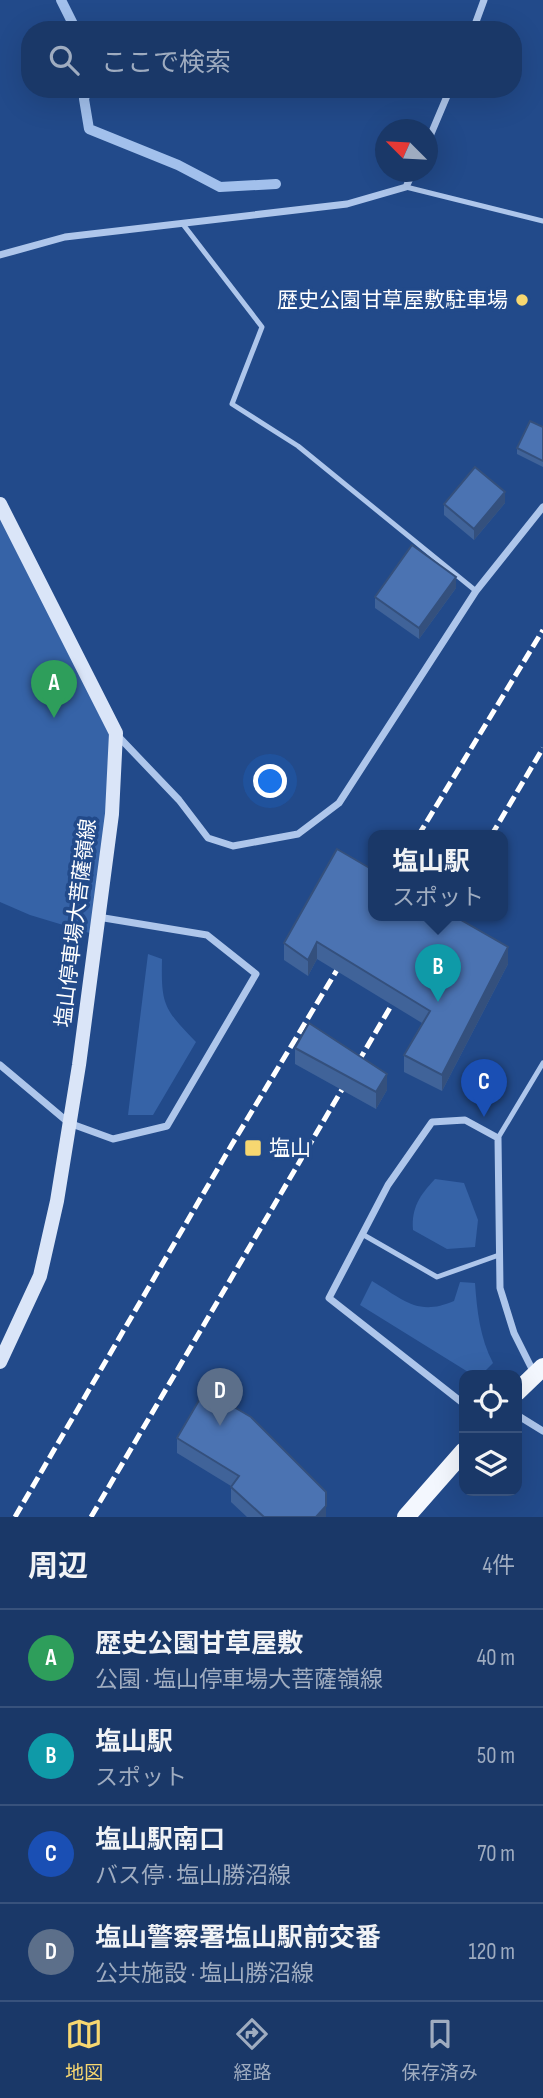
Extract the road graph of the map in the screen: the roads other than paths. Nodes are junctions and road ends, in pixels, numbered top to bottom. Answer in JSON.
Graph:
{"nodes":[{"id":1,"x":484,"y":0,"type":"edge"},
{"id":2,"x":476,"y":21,"type":"edge"},
{"id":3,"x":446,"y":98,"type":"edge"},
{"id":4,"x":437,"y":119,"type":"edge"},
{"id":5,"x":408,"y":182,"type":"edge"},
{"id":6,"x":406,"y":187,"type":"junction"},
{"id":7,"x":543,"y":221,"type":"edge"},
{"id":8,"x":181,"y":223,"type":"junction"},
{"id":9,"x":0,"y":256,"type":"edge"},
{"id":10,"x":0,"y":504,"type":"edge"},
{"id":11,"x":543,"y":507,"type":"edge"},
{"id":12,"x":476,"y":591,"type":"junction"},
{"id":13,"x":116,"y":733,"type":"junction"},
{"id":14,"x":97,"y":917,"type":"junction"},
{"id":15,"x":543,"y":1063,"type":"edge"},
{"id":16,"x":0,"y":1065,"type":"edge"},
{"id":17,"x":69,"y":1123,"type":"junction"},
{"id":18,"x":498,"y":1138,"type":"junction"},
{"id":19,"x":362,"y":1234,"type":"junction"},
{"id":20,"x":499,"y":1255,"type":"junction"},
{"id":21,"x":0,"y":1362,"type":"edge"},
{"id":22,"x":539,"y":1370,"type":"edge"},
{"id":23,"x":522,"y":1387,"type":"edge"},
{"id":24,"x":459,"y":1400,"type":"edge"},
{"id":25,"x":522,"y":1418,"type":"edge"},
{"id":26,"x":543,"y":1431,"type":"edge"},
{"id":27,"x":459,"y":1457,"type":"edge"},
{"id":28,"x":406,"y":1517,"type":"edge"}],
"edges":[{"from":1,"to":2,"type":"street"},
{"from":3,"to":4,"type":"street"},
{"from":5,"to":6,"type":"street"},
{"from":6,"to":7,"type":"lane"},
{"from":6,"to":8,"type":"street"},
{"from":8,"to":9,"type":"street"},
{"from":8,"to":12,"type":"lane"},
{"from":10,"to":13,"type":"main road","name":"塩山停車場大菩薩嶺線"},
{"from":11,"to":12,"type":"street"},
{"from":12,"to":13,"type":"street"},
{"from":13,"to":14,"type":"main road","name":"塩山停車場大菩薩嶺線"},
{"from":14,"to":17,"type":"main road","name":"塩山停車場大菩薩嶺線"},
{"from":14,"to":17,"type":"street"},
{"from":15,"to":18,"type":"lane"},
{"from":16,"to":17,"type":"street"},
{"from":17,"to":21,"type":"main road","name":"塩山停車場大菩薩嶺線"},
{"from":18,"to":19,"type":"street"},
{"from":18,"to":20,"type":"street"},
{"from":19,"to":20,"type":"lane"},
{"from":19,"to":24,"type":"street"},
{"from":20,"to":22,"type":"street"},
{"from":22,"to":23,"type":"main road"},
{"from":25,"to":26,"type":"street"},
{"from":27,"to":28,"type":"main road"}]}
